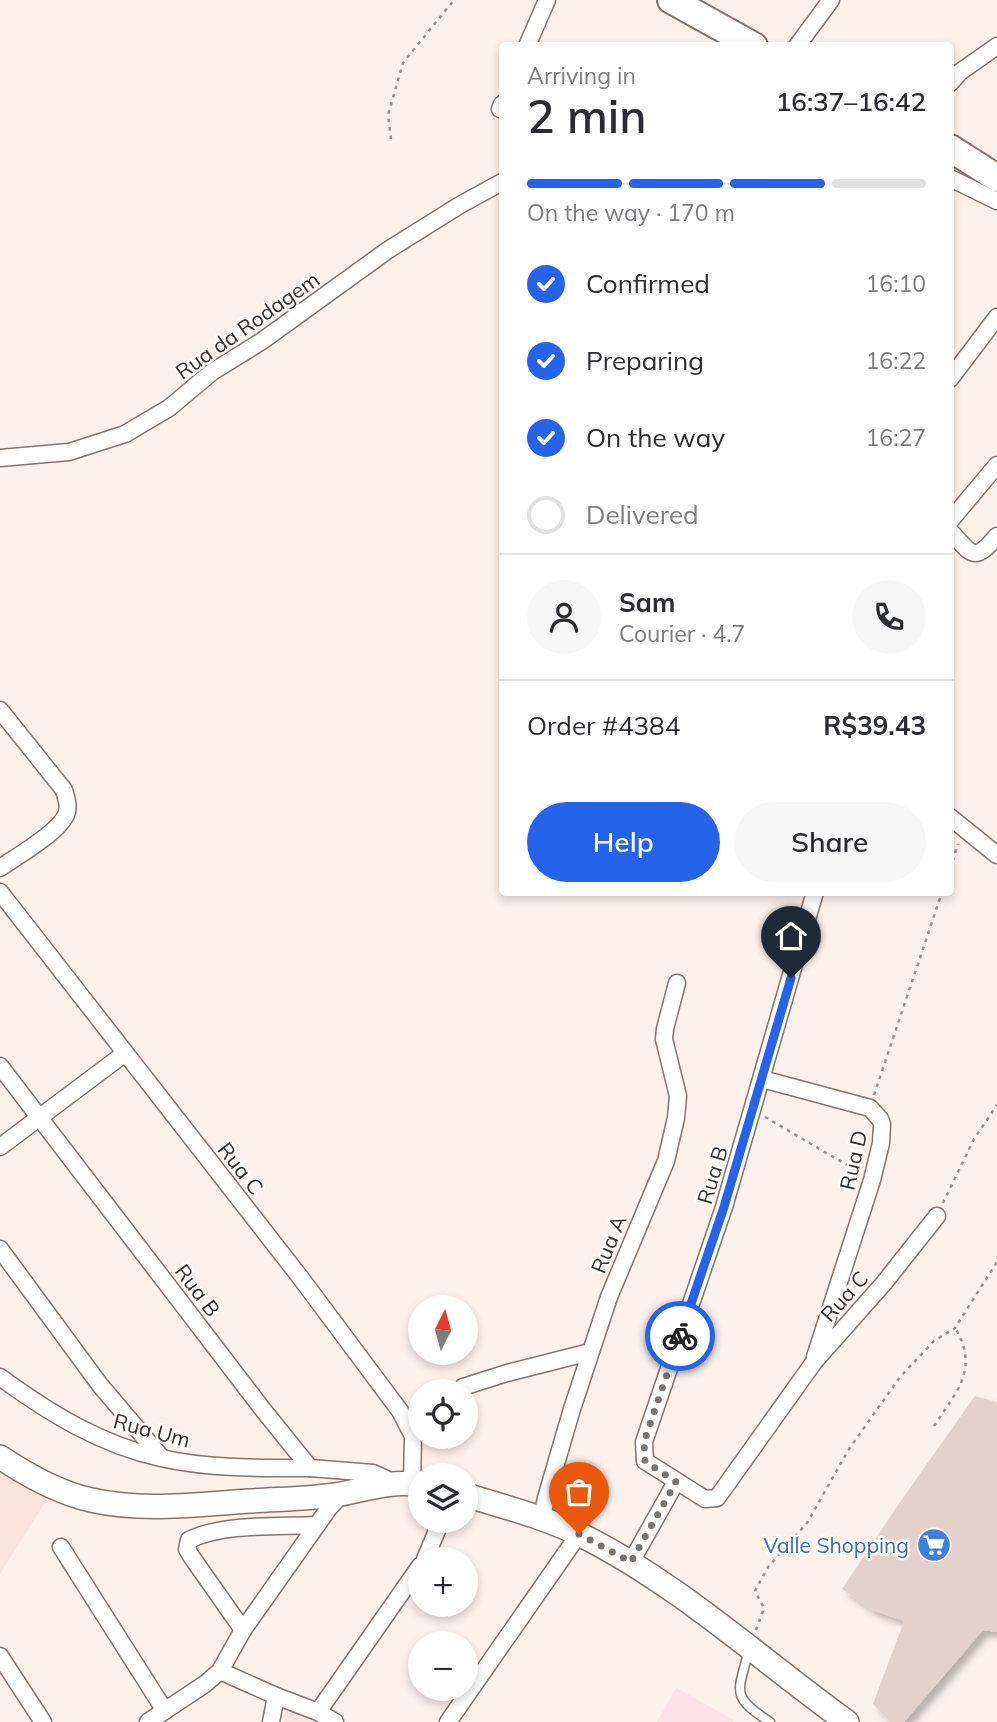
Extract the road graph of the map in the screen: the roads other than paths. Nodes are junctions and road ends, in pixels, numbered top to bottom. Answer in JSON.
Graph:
{"nodes":[{"id":1,"x":547,"y":0,"type":"edge"},
{"id":2,"x":831,"y":0,"type":"edge"},
{"id":3,"x":675,"y":1,"type":"edge"},
{"id":4,"x":529,"y":42,"type":"edge"},
{"id":5,"x":747,"y":42,"type":"edge"},
{"id":6,"x":800,"y":42,"type":"edge"},
{"id":7,"x":997,"y":46,"type":"edge"},
{"id":8,"x":954,"y":79,"type":"edge"},
{"id":9,"x":954,"y":151,"type":"edge"},
{"id":10,"x":997,"y":178,"type":"edge"},
{"id":11,"x":954,"y":180,"type":"edge"},
{"id":12,"x":499,"y":184,"type":"edge"},
{"id":13,"x":997,"y":201,"type":"edge"},
{"id":14,"x":997,"y":317,"type":"edge"},
{"id":15,"x":954,"y":374,"type":"edge"},
{"id":16,"x":0,"y":459,"type":"edge"},
{"id":17,"x":997,"y":465,"type":"edge"},
{"id":18,"x":954,"y":516,"type":"edge"},
{"id":19,"x":954,"y":535,"type":"edge"},
{"id":20,"x":997,"y":536,"type":"edge"},
{"id":21,"x":0,"y":710,"type":"edge"},
{"id":22,"x":954,"y":820,"type":"edge"},
{"id":23,"x":997,"y":855,"type":"edge"},
{"id":24,"x":0,"y":868,"type":"edge"},
{"id":25,"x":0,"y":893,"type":"edge"},
{"id":26,"x":814,"y":896,"type":"edge"},
{"id":27,"x":677,"y":983,"type":"dead end"},
{"id":28,"x":124,"y":1054,"type":"junction"},
{"id":29,"x":0,"y":1066,"type":"edge"},
{"id":30,"x":762,"y":1079,"type":"junction"},
{"id":31,"x":41,"y":1116,"type":"junction"},
{"id":32,"x":0,"y":1147,"type":"edge"},
{"id":33,"x":937,"y":1216,"type":"road end"},
{"id":34,"x":0,"y":1249,"type":"edge"},
{"id":35,"x":590,"y":1352,"type":"junction"},
{"id":36,"x":814,"y":1362,"type":"junction"},
{"id":37,"x":0,"y":1377,"type":"edge"},
{"id":38,"x":478,"y":1382,"type":"edge"},
{"id":39,"x":0,"y":1457,"type":"edge"},
{"id":40,"x":162,"y":1458,"type":"junction"},
{"id":41,"x":411,"y":1463,"type":"edge"},
{"id":42,"x":310,"y":1468,"type":"junction"},
{"id":43,"x":676,"y":1482,"type":"junction"},
{"id":44,"x":408,"y":1483,"type":"edge"},
{"id":45,"x":408,"y":1484,"type":"edge"},
{"id":46,"x":342,"y":1494,"type":"junction"},
{"id":47,"x":478,"y":1498,"type":"edge"},
{"id":48,"x":542,"y":1518,"type":"junction"},
{"id":49,"x":317,"y":1525,"type":"junction"},
{"id":50,"x":579,"y":1534,"type":"junction"},
{"id":51,"x":61,"y":1547,"type":"dead end"},
{"id":52,"x":631,"y":1562,"type":"junction"},
{"id":53,"x":408,"y":1583,"type":"edge"},
{"id":54,"x":243,"y":1630,"type":"junction"},
{"id":55,"x":749,"y":1649,"type":"junction"},
{"id":56,"x":0,"y":1656,"type":"edge"},
{"id":57,"x":220,"y":1671,"type":"junction"},
{"id":58,"x":275,"y":1696,"type":"junction"},
{"id":59,"x":165,"y":1711,"type":"junction"},
{"id":60,"x":318,"y":1712,"type":"junction"},
{"id":61,"x":43,"y":1722,"type":"edge"},
{"id":62,"x":148,"y":1722,"type":"edge"},
{"id":63,"x":271,"y":1722,"type":"edge"},
{"id":64,"x":335,"y":1722,"type":"edge"},
{"id":65,"x":448,"y":1722,"type":"edge"},
{"id":66,"x":770,"y":1722,"type":"edge"},
{"id":67,"x":847,"y":1722,"type":"edge"}],
"edges":[{"from":1,"to":4,"type":"street"},
{"from":2,"to":6,"type":"street"},
{"from":3,"to":5,"type":"main road"},
{"from":7,"to":8,"type":"street"},
{"from":9,"to":10,"type":"main road"},
{"from":11,"to":13,"type":"street"},
{"from":12,"to":16,"type":"street","name":"Rua da Rodagem"},
{"from":14,"to":15,"type":"street"},
{"from":17,"to":18,"type":"street"},
{"from":19,"to":20,"type":"street"},
{"from":21,"to":24,"type":"street"},
{"from":22,"to":23,"type":"street"},
{"from":25,"to":28,"type":"street","name":"Rua C"},
{"from":26,"to":30,"type":"street","name":"Rua B"},
{"from":27,"to":35,"type":"street","name":"Rua A"},
{"from":28,"to":31,"type":"street"},
{"from":28,"to":41,"type":"street","name":"Rua C"},
{"from":29,"to":31,"type":"street","name":"Rua B"},
{"from":30,"to":36,"type":"street","name":"Rua D"},
{"from":30,"to":43,"type":"street","name":"Rua B"},
{"from":31,"to":32,"type":"street"},
{"from":31,"to":42,"type":"street","name":"Rua B"},
{"from":33,"to":36,"type":"street","name":"Rua C"},
{"from":34,"to":40,"type":"street"},
{"from":35,"to":38,"type":"street"},
{"from":35,"to":48,"type":"street","name":"Rua A"},
{"from":36,"to":43,"type":"street","name":"Rua C"},
{"from":37,"to":40,"type":"street","name":"Rua Um"},
{"from":39,"to":46,"type":"main road"},
{"from":40,"to":42,"type":"street","name":"Rua Um"},
{"from":42,"to":44,"type":"street"},
{"from":43,"to":52,"type":"street"},
{"from":45,"to":46,"type":"main road"},
{"from":46,"to":49,"type":"street"},
{"from":47,"to":48,"type":"main road"},
{"from":48,"to":50,"type":"main road"},
{"from":49,"to":54,"type":"street"},
{"from":49,"to":54,"type":"street"},
{"from":50,"to":52,"type":"main road"},
{"from":50,"to":65,"type":"street"},
{"from":51,"to":59,"type":"street"},
{"from":52,"to":55,"type":"main road"},
{"from":53,"to":60,"type":"street"},
{"from":54,"to":57,"type":"street"},
{"from":55,"to":66,"type":"lane"},
{"from":55,"to":67,"type":"main road"},
{"from":56,"to":61,"type":"street"},
{"from":57,"to":58,"type":"street"},
{"from":57,"to":59,"type":"street"},
{"from":58,"to":60,"type":"street"},
{"from":58,"to":63,"type":"street"},
{"from":59,"to":62,"type":"street"},
{"from":60,"to":64,"type":"street"}]}
